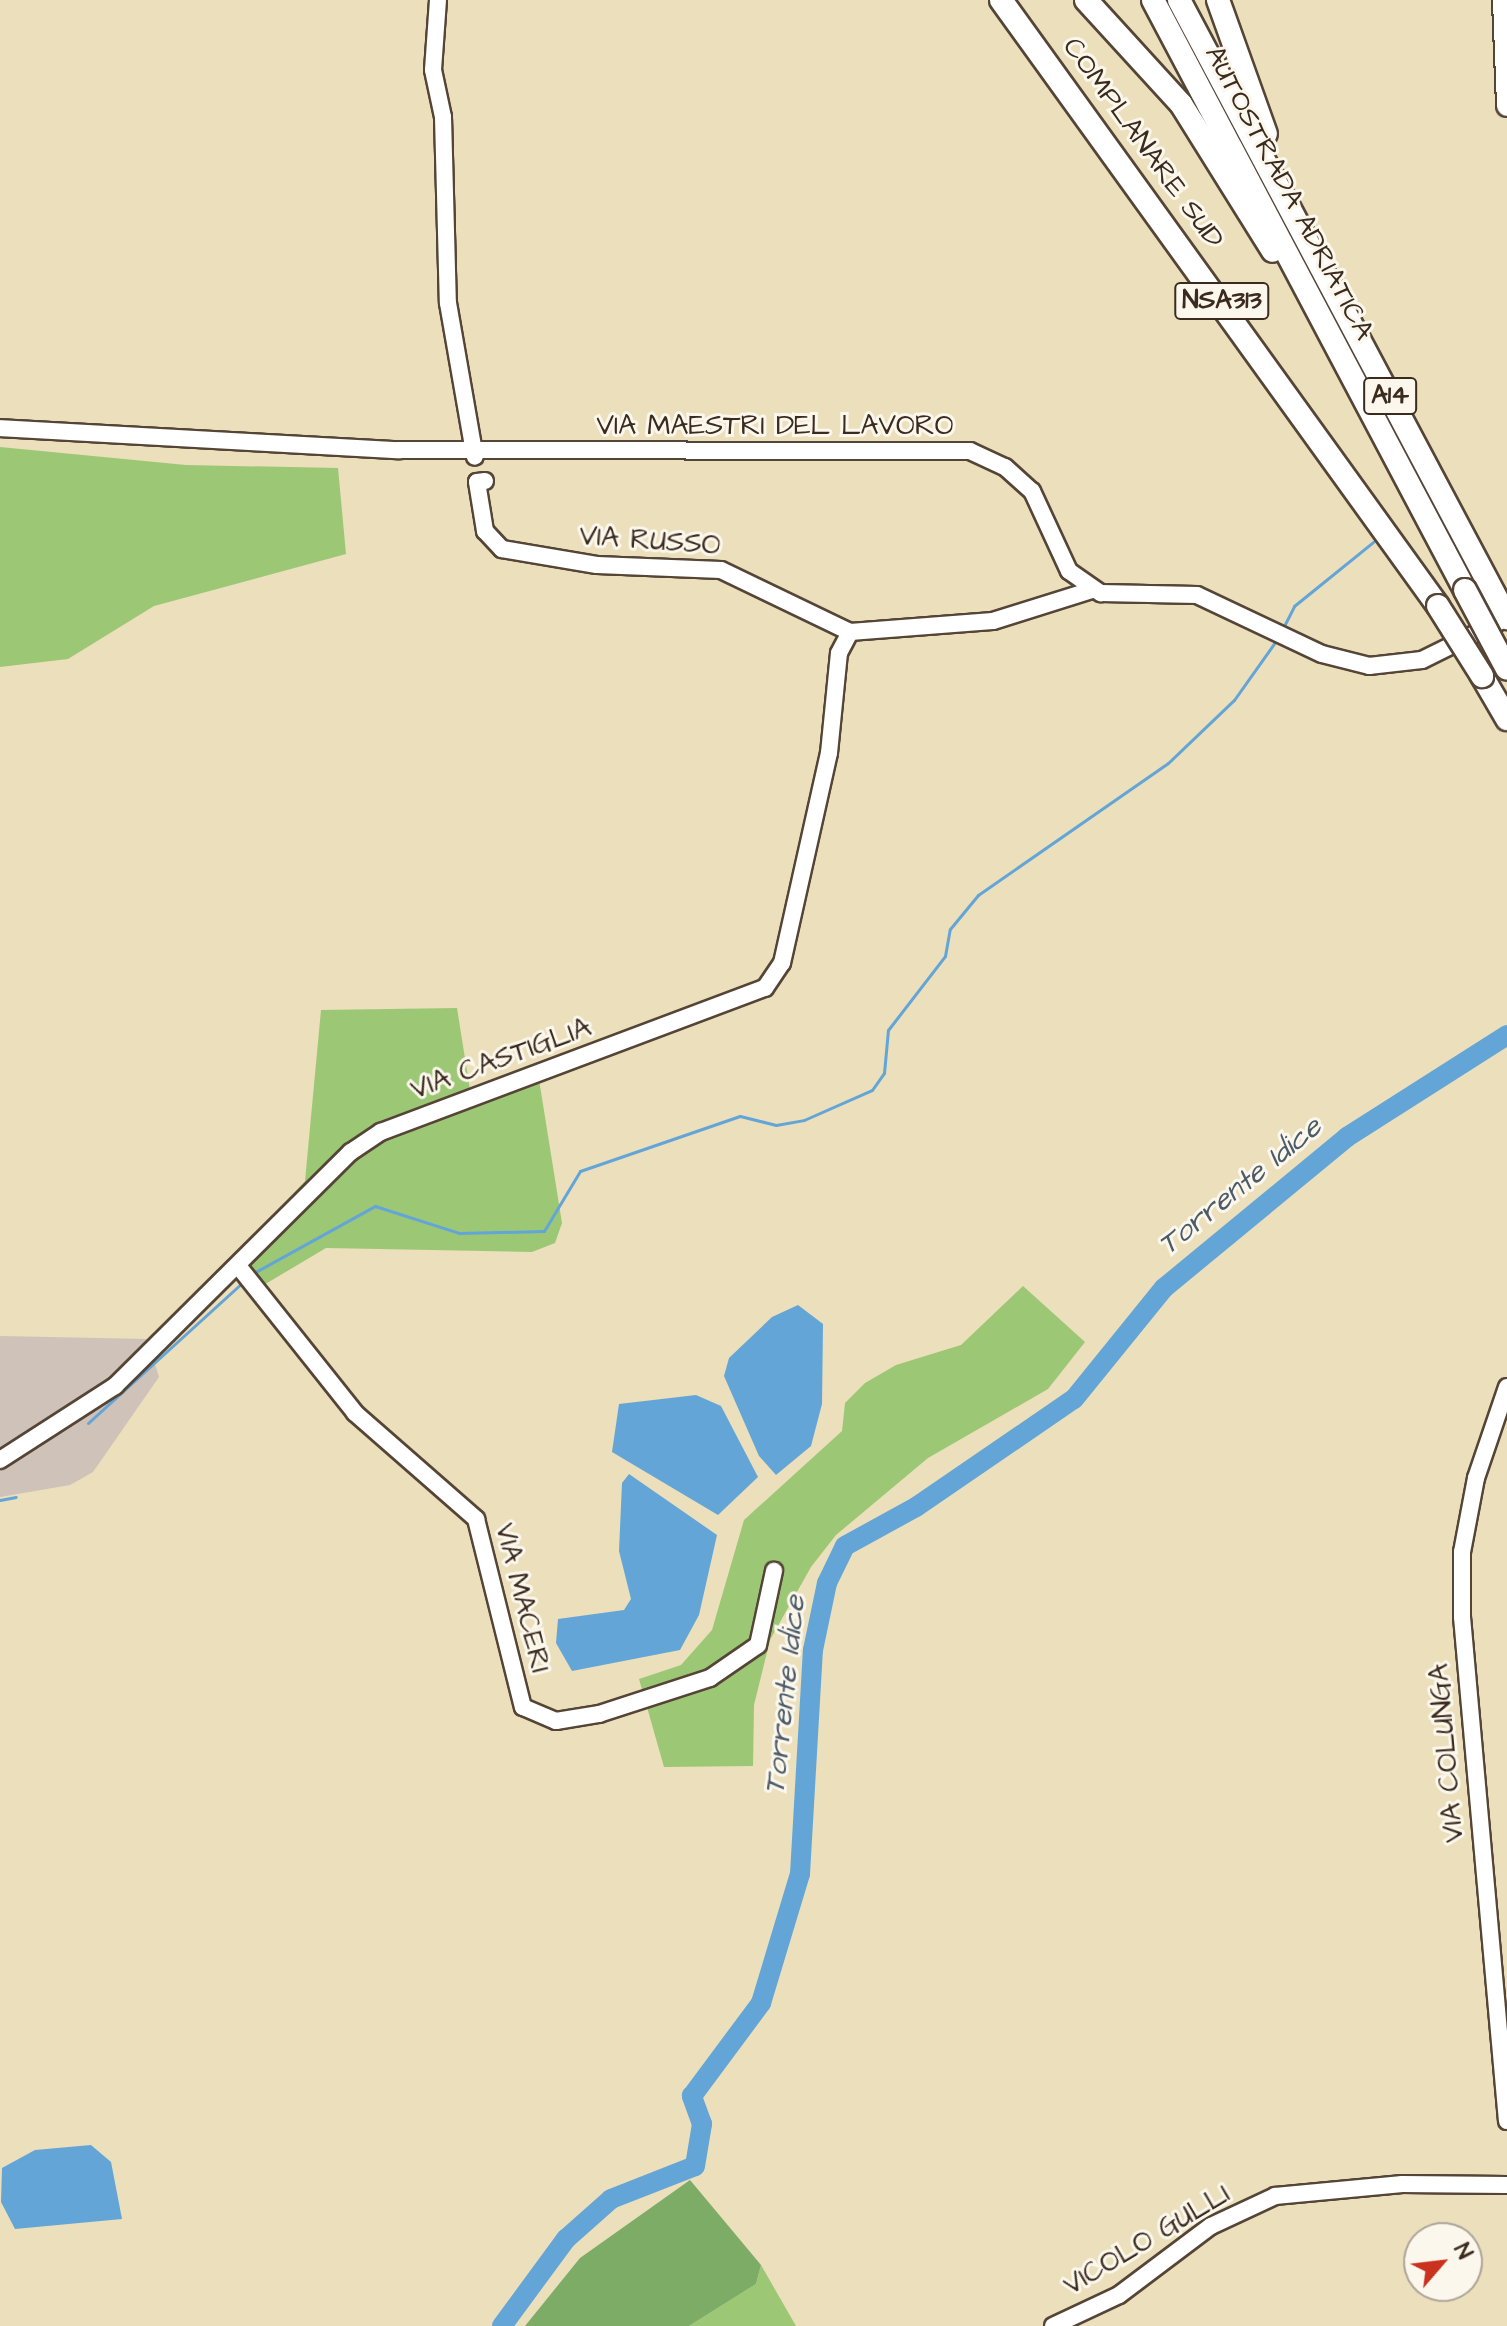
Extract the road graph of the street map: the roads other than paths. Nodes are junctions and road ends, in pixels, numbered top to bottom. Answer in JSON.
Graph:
{"nodes":[{"id":1,"x":438,"y":0,"type":"edge"},
{"id":2,"x":1001,"y":0,"type":"edge"},
{"id":3,"x":1086,"y":0,"type":"edge"},
{"id":4,"x":1153,"y":0,"type":"edge"},
{"id":5,"x":1179,"y":0,"type":"edge"},
{"id":6,"x":1218,"y":0,"type":"edge"},
{"id":7,"x":1503,"y":0,"type":"edge"},
{"id":8,"x":1507,"y":106,"type":"edge"},
{"id":9,"x":1293,"y":214,"type":"junction"},
{"id":10,"x":1306,"y":289,"type":"junction"},
{"id":11,"x":0,"y":428,"type":"edge"},
{"id":12,"x":475,"y":454,"type":"junction"},
{"id":13,"x":485,"y":481,"type":"dead end"},
{"id":14,"x":1075,"y":578,"type":"junction"},
{"id":15,"x":1092,"y":590,"type":"junction"},
{"id":16,"x":1053,"y":607,"type":"junction"},
{"id":17,"x":1507,"y":618,"type":"edge"},
{"id":18,"x":850,"y":632,"type":"junction"},
{"id":19,"x":1507,"y":669,"type":"edge"},
{"id":20,"x":1507,"y":719,"type":"edge"},
{"id":21,"x":245,"y":1274,"type":"junction"},
{"id":22,"x":1507,"y":1387,"type":"edge"},
{"id":23,"x":0,"y":1460,"type":"edge"},
{"id":24,"x":774,"y":1571,"type":"dead end"},
{"id":25,"x":1507,"y":2121,"type":"edge"},
{"id":26,"x":1507,"y":2185,"type":"edge"},
{"id":27,"x":1053,"y":2326,"type":"edge"}],
"edges":[{"from":1,"to":12,"type":"street"},
{"from":2,"to":20,"type":"highway","name":"COMPLANARE SUD","number":"NSA313","bridge":true},
{"from":3,"to":10,"type":"highway"},
{"from":4,"to":10,"type":"highway","name":"AUTOSTRADA ADRIATICA","number":"A14"},
{"from":5,"to":9,"type":"highway","name":"AUTOSTRADA ADRIATICA","number":"A14"},
{"from":6,"to":9,"type":"highway"},
{"from":7,"to":8,"type":"main road"},
{"from":9,"to":17,"type":"highway","name":"AUTOSTRADA ADRIATICA","number":"A14"},
{"from":10,"to":19,"type":"highway","name":"AUTOSTRADA ADRIATICA","number":"A14","bridge":true},
{"from":11,"to":12,"type":"street","name":"VIA MAESTRI DEL LAVORO"},
{"from":12,"to":14,"type":"street","name":"VIA MAESTRI DEL LAVORO"},
{"from":13,"to":18,"type":"street","name":"VIA RUSSO"},
{"from":14,"to":15,"type":"street"},
{"from":14,"to":16,"type":"street"},
{"from":15,"to":16,"type":"street","name":"VIA RUSSO"},
{"from":15,"to":17,"type":"street"},
{"from":16,"to":18,"type":"street","name":"VIA RUSSO"},
{"from":18,"to":21,"type":"street","name":"VIA CASTIGLIA"},
{"from":21,"to":23,"type":"street","name":"VIA CASTIGLIA"},
{"from":21,"to":24,"type":"street","name":"VIA MACERI"},
{"from":22,"to":25,"type":"street","name":"VIA COLUNGA"},
{"from":26,"to":27,"type":"street","name":"VICOLO GULLI"}]}
